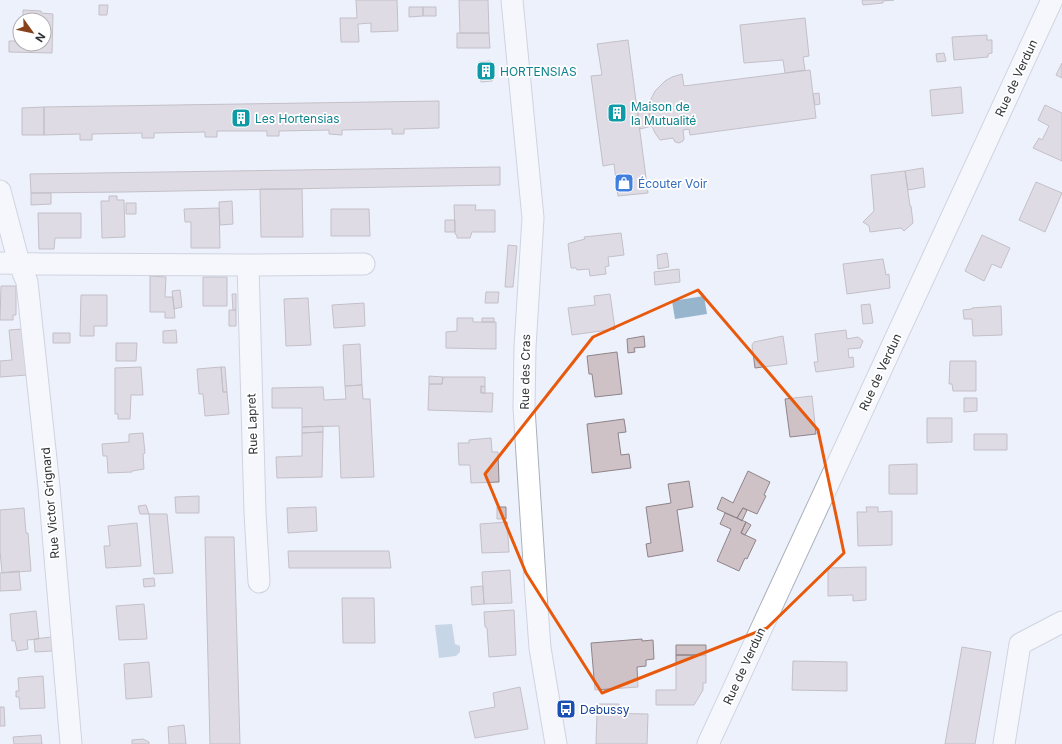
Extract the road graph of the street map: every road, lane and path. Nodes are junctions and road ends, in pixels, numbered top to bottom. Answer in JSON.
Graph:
{"nodes":[{"id":1,"x":512,"y":0,"type":"edge"},
{"id":2,"x":1052,"y":0,"type":"edge"},
{"id":3,"x":0,"y":191,"type":"edge"},
{"id":4,"x":9,"y":263,"type":"edge"},
{"id":5,"x":364,"y":264,"type":"dead end"},
{"id":6,"x":248,"y":265,"type":"junction"},
{"id":7,"x":259,"y":582,"type":"dead end"},
{"id":8,"x":1062,"y":622,"type":"edge"},
{"id":9,"x":71,"y":744,"type":"edge"},
{"id":10,"x":556,"y":744,"type":"edge"},
{"id":11,"x":708,"y":744,"type":"edge"},
{"id":12,"x":1004,"y":744,"type":"edge"}],
"edges":[{"from":1,"to":10,"type":"street","name":"Rue des Cras"},
{"from":2,"to":11,"type":"street","name":"Rue de Verdun"},
{"from":3,"to":4,"type":"street","name":"Rue Victor Grignard"},
{"from":4,"to":6,"type":"street"},
{"from":4,"to":9,"type":"street","name":"Rue Victor Grignard"},
{"from":5,"to":6,"type":"street"},
{"from":6,"to":7,"type":"street","name":"Rue Lapret"},
{"from":8,"to":12,"type":"street"}]}
